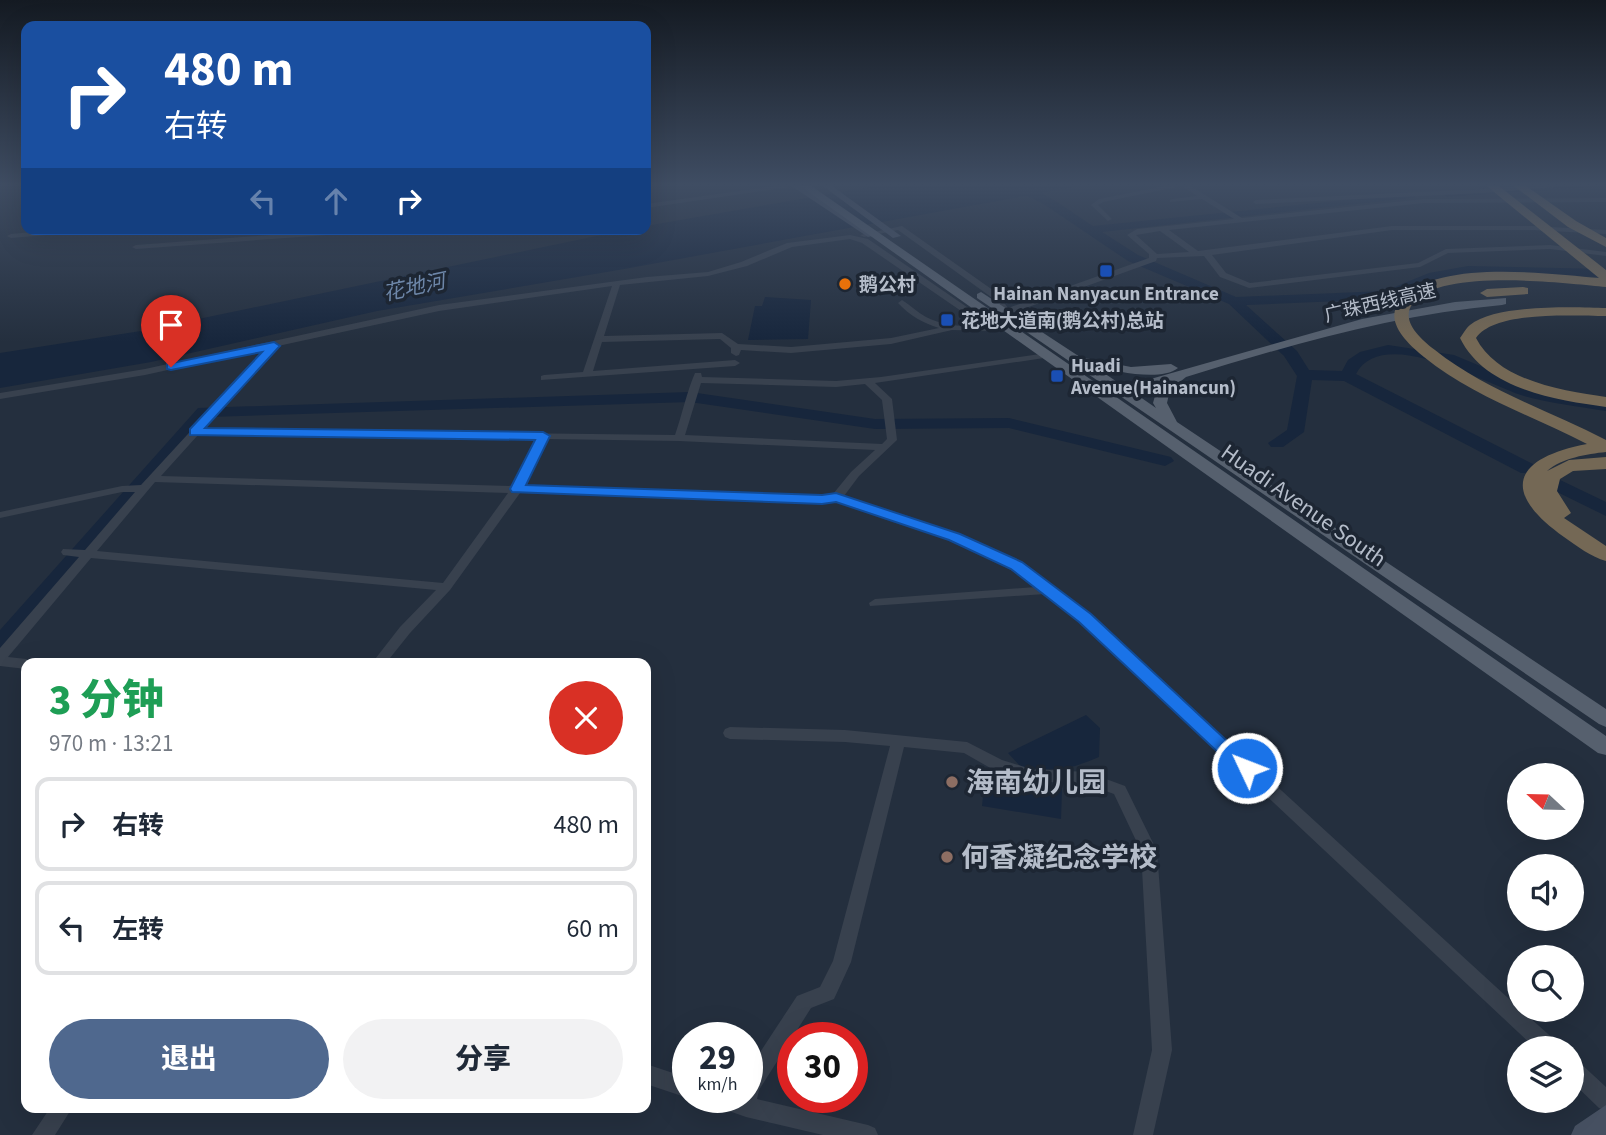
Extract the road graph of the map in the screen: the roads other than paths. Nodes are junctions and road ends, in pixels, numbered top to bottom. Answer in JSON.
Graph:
{"nodes":[{"id":1,"x":287,"y":236,"type":"edge"},
{"id":2,"x":856,"y":236,"type":"edge"},
{"id":3,"x":873,"y":236,"type":"edge"},
{"id":4,"x":874,"y":236,"type":"edge"},
{"id":5,"x":896,"y":236,"type":"edge"},
{"id":6,"x":909,"y":236,"type":"edge"},
{"id":7,"x":1132,"y":236,"type":"edge"},
{"id":8,"x":1174,"y":236,"type":"edge"},
{"id":9,"x":1331,"y":236,"type":"edge"},
{"id":10,"x":1556,"y":236,"type":"edge"},
{"id":11,"x":1573,"y":236,"type":"edge"},
{"id":12,"x":850,"y":237,"type":"junction"},
{"id":13,"x":878,"y":239,"type":"junction"},
{"id":14,"x":136,"y":247,"type":"dead end"},
{"id":15,"x":1201,"y":253,"type":"junction"},
{"id":16,"x":1154,"y":257,"type":"junction"},
{"id":17,"x":1606,"y":259,"type":"edge"},
{"id":18,"x":1132,"y":267,"type":"joint"},
{"id":19,"x":1606,"y":281,"type":"edge"},
{"id":20,"x":617,"y":283,"type":"junction"},
{"id":21,"x":1487,"y":293,"type":"joint"},
{"id":22,"x":1606,"y":294,"type":"edge"},
{"id":23,"x":980,"y":301,"type":"junction"},
{"id":24,"x":1502,"y":301,"type":"joint"},
{"id":25,"x":1606,"y":301,"type":"edge"},
{"id":26,"x":902,"y":303,"type":"dead end"},
{"id":27,"x":1006,"y":312,"type":"junction"},
{"id":28,"x":1606,"y":312,"type":"edge"},
{"id":29,"x":997,"y":327,"type":"junction"},
{"id":30,"x":950,"y":328,"type":"junction"},
{"id":31,"x":1295,"y":338,"type":"junction"},
{"id":32,"x":599,"y":339,"type":"junction"},
{"id":33,"x":274,"y":346,"type":"junction"},
{"id":34,"x":1264,"y":346,"type":"junction"},
{"id":35,"x":736,"y":347,"type":"junction"},
{"id":36,"x":1068,"y":354,"type":"junction"},
{"id":37,"x":1047,"y":357,"type":"junction"},
{"id":38,"x":735,"y":363,"type":"junction"},
{"id":39,"x":700,"y":366,"type":"junction"},
{"id":40,"x":587,"y":374,"type":"junction"},
{"id":41,"x":1186,"y":374,"type":"junction"},
{"id":42,"x":544,"y":377,"type":"dead end"},
{"id":43,"x":696,"y":380,"type":"junction"},
{"id":44,"x":735,"y":381,"type":"junction"},
{"id":45,"x":867,"y":381,"type":"junction"},
{"id":46,"x":1119,"y":388,"type":"junction"},
{"id":47,"x":0,"y":396,"type":"edge"},
{"id":48,"x":1606,"y":402,"type":"edge"},
{"id":49,"x":691,"y":404,"type":"joint"},
{"id":50,"x":1181,"y":431,"type":"junction"},
{"id":51,"x":194,"y":432,"type":"junction"},
{"id":52,"x":543,"y":436,"type":"junction"},
{"id":53,"x":679,"y":438,"type":"junction"},
{"id":54,"x":1606,"y":446,"type":"edge"},
{"id":55,"x":885,"y":447,"type":"junction"},
{"id":56,"x":1606,"y":463,"type":"edge"},
{"id":57,"x":148,"y":484,"type":"junction"},
{"id":58,"x":517,"y":489,"type":"junction"},
{"id":59,"x":836,"y":497,"type":"junction"},
{"id":60,"x":0,"y":515,"type":"edge"},
{"id":61,"x":1606,"y":545,"type":"edge"},
{"id":62,"x":67,"y":552,"type":"dead end"},
{"id":63,"x":90,"y":553,"type":"junction"},
{"id":64,"x":1606,"y":555,"type":"edge"},
{"id":65,"x":446,"y":587,"type":"junction"},
{"id":66,"x":1049,"y":590,"type":"junction"},
{"id":67,"x":875,"y":603,"type":"dead end"},
{"id":68,"x":383,"y":658,"type":"edge"},
{"id":69,"x":0,"y":659,"type":"edge"},
{"id":70,"x":21,"y":663,"type":"edge"},
{"id":71,"x":1606,"y":719,"type":"edge"},
{"id":72,"x":730,"y":733,"type":"dead end"},
{"id":73,"x":898,"y":742,"type":"junction"},
{"id":74,"x":1606,"y":747,"type":"edge"},
{"id":75,"x":1536,"y":1036,"type":"edge"},
{"id":76,"x":763,"y":1065,"type":"edge"},
{"id":77,"x":651,"y":1076,"type":"edge"},
{"id":78,"x":1584,"y":1080,"type":"edge"},
{"id":79,"x":672,"y":1083,"type":"edge"},
{"id":80,"x":1606,"y":1101,"type":"edge"},
{"id":81,"x":763,"y":1111,"type":"edge"},
{"id":82,"x":58,"y":1113,"type":"edge"},
{"id":83,"x":1606,"y":1118,"type":"edge"},
{"id":84,"x":42,"y":1135,"type":"edge"},
{"id":85,"x":868,"y":1135,"type":"edge"},
{"id":86,"x":1143,"y":1135,"type":"edge"},
{"id":87,"x":1584,"y":1135,"type":"edge"}],
"edges":[{"from":1,"to":14,"type":"street"},
{"from":2,"to":12,"type":"street"},
{"from":3,"to":13,"type":"main road"},
{"from":4,"to":13,"type":"main road"},
{"from":5,"to":23,"type":"main road"},
{"from":6,"to":27,"type":"street"},
{"from":7,"to":16,"type":"street"},
{"from":8,"to":15,"type":"street"},
{"from":9,"to":15,"type":"street"},
{"from":10,"to":19,"type":"highway"},
{"from":11,"to":17,"type":"highway"},
{"from":12,"to":20,"type":"street"},
{"from":12,"to":29,"type":"street"},
{"from":13,"to":23,"type":"main road"},
{"from":15,"to":16,"type":"street"},
{"from":15,"to":17,"type":"street"},
{"from":16,"to":18,"type":"street"},
{"from":18,"to":27,"type":"street"},
{"from":19,"to":54,"type":"highway"},
{"from":20,"to":32,"type":"street"},
{"from":20,"to":33,"type":"street"},
{"from":21,"to":22,"type":"highway"},
{"from":21,"to":31,"type":"main road","name":"广珠西线高速"},
{"from":23,"to":27,"type":"main road","name":"Huadi Avenue South"},
{"from":23,"to":29,"type":"main road","name":"Huadi Avenue South"},
{"from":24,"to":25,"type":"highway"},
{"from":24,"to":31,"type":"main road","name":"广珠西线高速"},
{"from":26,"to":30,"type":"street"},
{"from":27,"to":36,"type":"main road","name":"Huadi Avenue South"},
{"from":28,"to":48,"type":"highway"},
{"from":29,"to":30,"type":"street"},
{"from":29,"to":37,"type":"main road","name":"Huadi Avenue South"},
{"from":30,"to":35,"type":"street"},
{"from":31,"to":34,"type":"main road","name":"广珠西线高速"},
{"from":32,"to":35,"type":"street"},
{"from":32,"to":40,"type":"street"},
{"from":33,"to":47,"type":"street"},
{"from":33,"to":51,"type":"street"},
{"from":34,"to":36,"type":"main road"},
{"from":34,"to":41,"type":"main road"},
{"from":35,"to":38,"type":"street"},
{"from":36,"to":37,"type":"main road"},
{"from":36,"to":46,"type":"main road","name":"Huadi Avenue South"},
{"from":37,"to":45,"type":"street"},
{"from":37,"to":46,"type":"main road"},
{"from":37,"to":74,"type":"main road","name":"Huadi Avenue South"},
{"from":38,"to":39,"type":"street"},
{"from":38,"to":44,"type":"street"},
{"from":39,"to":40,"type":"street"},
{"from":39,"to":43,"type":"street"},
{"from":40,"to":42,"type":"street"},
{"from":41,"to":46,"type":"main road"},
{"from":41,"to":50,"type":"main road"},
{"from":43,"to":44,"type":"street"},
{"from":43,"to":49,"type":"street"},
{"from":44,"to":45,"type":"street"},
{"from":45,"to":55,"type":"street"},
{"from":46,"to":50,"type":"main road","name":"Huadi Avenue South"},
{"from":49,"to":53,"type":"street"},
{"from":50,"to":71,"type":"main road","name":"Huadi Avenue South"},
{"from":51,"to":52,"type":"street"},
{"from":51,"to":57,"type":"street"},
{"from":52,"to":53,"type":"street"},
{"from":52,"to":58,"type":"street"},
{"from":53,"to":55,"type":"street"},
{"from":54,"to":64,"type":"highway"},
{"from":55,"to":59,"type":"street"},
{"from":56,"to":61,"type":"highway"},
{"from":57,"to":58,"type":"street"},
{"from":57,"to":60,"type":"street"},
{"from":57,"to":63,"type":"street"},
{"from":58,"to":59,"type":"street"},
{"from":58,"to":65,"type":"street"},
{"from":59,"to":66,"type":"street"},
{"from":62,"to":63,"type":"street"},
{"from":63,"to":65,"type":"street"},
{"from":63,"to":69,"type":"street"},
{"from":65,"to":68,"type":"street"},
{"from":66,"to":67,"type":"street"},
{"from":66,"to":75,"type":"street"},
{"from":69,"to":70,"type":"street"},
{"from":72,"to":73,"type":"street"},
{"from":73,"to":76,"type":"street"},
{"from":73,"to":86,"type":"street"},
{"from":77,"to":79,"type":"street"},
{"from":78,"to":80,"type":"street"},
{"from":81,"to":85,"type":"street"},
{"from":82,"to":84,"type":"street"},
{"from":83,"to":87,"type":"main road"}]}
